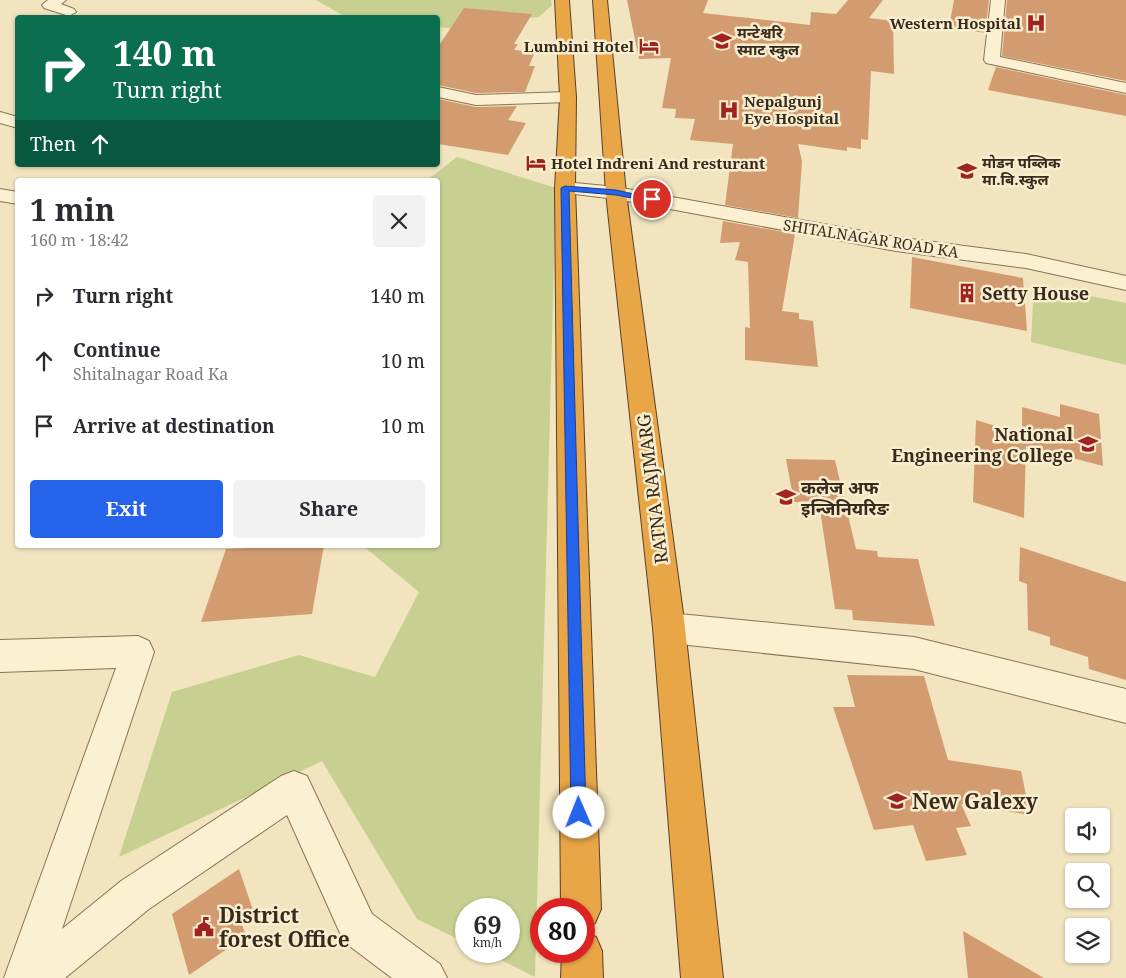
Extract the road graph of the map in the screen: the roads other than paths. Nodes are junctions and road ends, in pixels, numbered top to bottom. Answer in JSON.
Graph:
{"nodes":[{"id":1,"x":59,"y":0,"type":"edge"},
{"id":2,"x":562,"y":0,"type":"edge"},
{"id":3,"x":600,"y":0,"type":"edge"},
{"id":4,"x":998,"y":0,"type":"edge"},
{"id":5,"x":69,"y":12,"type":"dead end"},
{"id":6,"x":1126,"y":88,"type":"edge"},
{"id":7,"x":440,"y":92,"type":"edge"},
{"id":8,"x":568,"y":97,"type":"junction"},
{"id":9,"x":0,"y":117,"type":"edge"},
{"id":10,"x":15,"y":122,"type":"edge"},
{"id":11,"x":565,"y":188,"type":"junction"},
{"id":12,"x":616,"y":193,"type":"junction"},
{"id":13,"x":0,"y":195,"type":"edge"},
{"id":14,"x":15,"y":198,"type":"edge"},
{"id":15,"x":1126,"y":283,"type":"edge"},
{"id":16,"x":669,"y":628,"type":"junction"},
{"id":17,"x":0,"y":656,"type":"edge"},
{"id":18,"x":1126,"y":706,"type":"edge"},
{"id":19,"x":581,"y":898,"type":"edge"},
{"id":20,"x":582,"y":963,"type":"edge"},
{"id":21,"x":25,"y":978,"type":"edge"},
{"id":22,"x":33,"y":978,"type":"edge"},
{"id":23,"x":426,"y":978,"type":"edge"},
{"id":24,"x":582,"y":978,"type":"edge"},
{"id":25,"x":702,"y":978,"type":"edge"}],
"edges":[{"from":1,"to":5,"type":"street"},
{"from":2,"to":8,"type":"highway"},
{"from":3,"to":12,"type":"highway","name":"RATNA RAJMARG"},
{"from":4,"to":6,"type":"street"},
{"from":7,"to":8,"type":"street"},
{"from":8,"to":11,"type":"highway"},
{"from":9,"to":10,"type":"street"},
{"from":11,"to":12,"type":"street","name":"SHITALNAGAR ROAD KA"},
{"from":11,"to":19,"type":"highway"},
{"from":12,"to":15,"type":"street","name":"SHITALNAGAR ROAD KA"},
{"from":12,"to":16,"type":"highway","name":"RATNA RAJMARG"},
{"from":13,"to":14,"type":"street"},
{"from":16,"to":18,"type":"street"},
{"from":16,"to":25,"type":"highway","name":"RATNA RAJMARG"},
{"from":17,"to":21,"type":"street"},
{"from":20,"to":24,"type":"highway"},
{"from":22,"to":23,"type":"street"}]}
